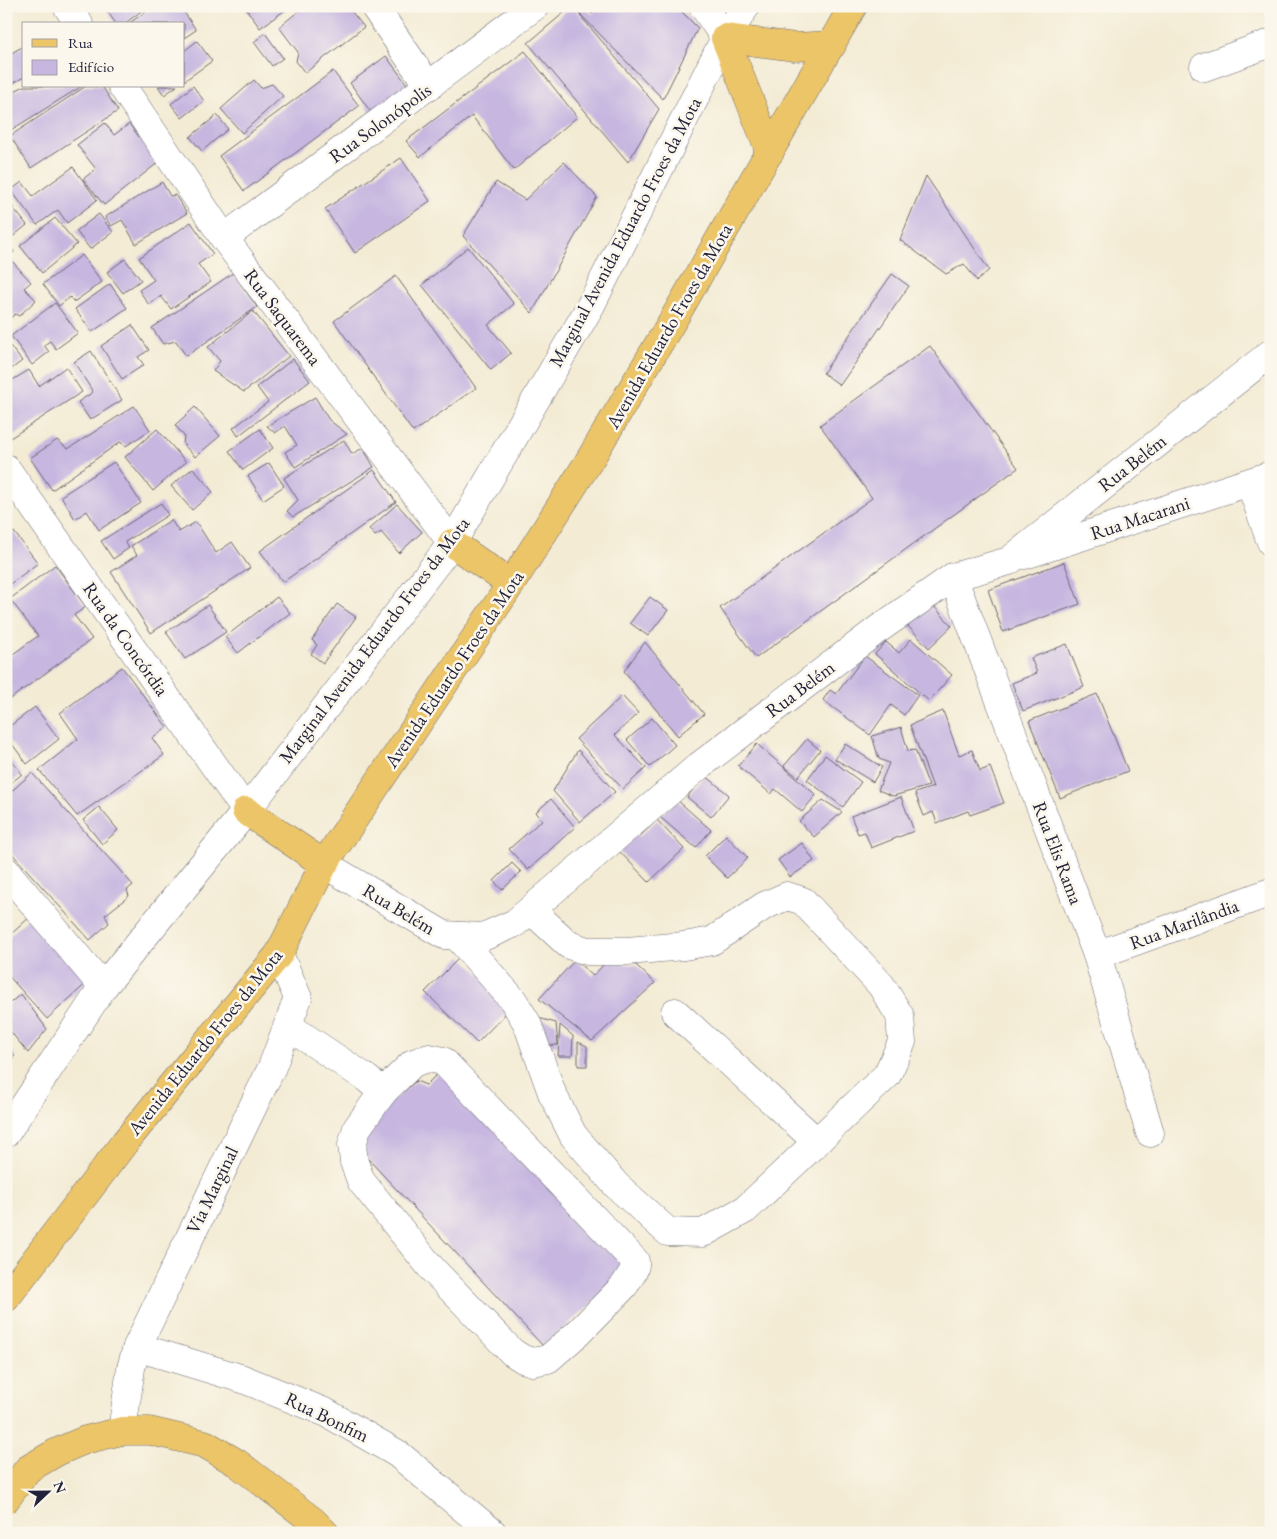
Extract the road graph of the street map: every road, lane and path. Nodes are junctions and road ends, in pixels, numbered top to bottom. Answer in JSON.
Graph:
{"nodes":[{"id":1,"x":68,"y":6,"type":"edge"},
{"id":2,"x":374,"y":6,"type":"edge"},
{"id":3,"x":535,"y":6,"type":"edge"},
{"id":4,"x":703,"y":6,"type":"edge"},
{"id":5,"x":746,"y":6,"type":"edge"},
{"id":6,"x":853,"y":6,"type":"edge"},
{"id":7,"x":78,"y":22,"type":"edge"},
{"id":8,"x":726,"y":38,"type":"junction"},
{"id":9,"x":1271,"y":43,"type":"edge"},
{"id":10,"x":832,"y":45,"type":"junction"},
{"id":11,"x":1204,"y":67,"type":"dead end"},
{"id":12,"x":429,"y":87,"type":"junction"},
{"id":13,"x":123,"y":88,"type":"edge"},
{"id":14,"x":770,"y":152,"type":"junction"},
{"id":15,"x":224,"y":238,"type":"junction"},
{"id":16,"x":1271,"y":353,"type":"edge"},
{"id":17,"x":6,"y":468,"type":"edge"},
{"id":18,"x":1260,"y":479,"type":"edge"},
{"id":19,"x":1271,"y":542,"type":"edge"},
{"id":20,"x":452,"y":543,"type":"junction"},
{"id":21,"x":1009,"y":561,"type":"junction"},
{"id":22,"x":953,"y":577,"type":"junction"},
{"id":23,"x":511,"y":584,"type":"junction"},
{"id":24,"x":246,"y":811,"type":"junction"},
{"id":25,"x":324,"y":864,"type":"junction"},
{"id":26,"x":6,"y":871,"type":"edge"},
{"id":27,"x":1271,"y":892,"type":"edge"},
{"id":28,"x":530,"y":910,"type":"junction"},
{"id":29,"x":457,"y":936,"type":"junction"},
{"id":30,"x":279,"y":954,"type":"junction"},
{"id":31,"x":1096,"y":956,"type":"junction"},
{"id":32,"x":103,"y":987,"type":"junction"},
{"id":33,"x":675,"y":1012,"type":"dead end"},
{"id":34,"x":288,"y":1026,"type":"junction"},
{"id":35,"x":383,"y":1092,"type":"junction"},
{"id":36,"x":6,"y":1133,"type":"edge"},
{"id":37,"x":1150,"y":1133,"type":"dead end"},
{"id":38,"x":816,"y":1141,"type":"junction"},
{"id":39,"x":6,"y":1298,"type":"edge"},
{"id":40,"x":137,"y":1347,"type":"junction"},
{"id":41,"x":122,"y":1431,"type":"junction"},
{"id":42,"x":6,"y":1499,"type":"edge"},
{"id":43,"x":325,"y":1533,"type":"edge"},
{"id":44,"x":493,"y":1533,"type":"edge"}],
"edges":[{"from":1,"to":7,"type":"street"},
{"from":2,"to":12,"type":"street"},
{"from":3,"to":12,"type":"street","name":"Rua Solonópolis"},
{"from":4,"to":8,"type":"street"},
{"from":5,"to":8,"type":"street","name":"Marginal Avenida Eduardo Froes da Mota"},
{"from":6,"to":10,"type":"main road","name":"Avenida Eduardo Froes da Mota"},
{"from":8,"to":10,"type":"main road"},
{"from":8,"to":14,"type":"main road"},
{"from":8,"to":20,"type":"street","name":"Marginal Avenida Eduardo Froes da Mota"},
{"from":9,"to":11,"type":"street"},
{"from":10,"to":14,"type":"main road","name":"Avenida Eduardo Froes da Mota"},
{"from":12,"to":15,"type":"street","name":"Rua Solonópolis"},
{"from":13,"to":15,"type":"street","name":"Rua Saquarema"},
{"from":14,"to":23,"type":"main road","name":"Avenida Eduardo Froes da Mota"},
{"from":15,"to":20,"type":"street","name":"Rua Saquarema"},
{"from":16,"to":21,"type":"street","name":"Rua Belém"},
{"from":17,"to":24,"type":"street","name":"Rua da Concórdia"},
{"from":18,"to":19,"type":"street"},
{"from":18,"to":21,"type":"street","name":"Rua Macarani"},
{"from":20,"to":23,"type":"main road"},
{"from":20,"to":24,"type":"street","name":"Marginal Avenida Eduardo Froes da Mota"},
{"from":21,"to":22,"type":"street","name":"Rua Belém"},
{"from":22,"to":28,"type":"street","name":"Rua Belém"},
{"from":22,"to":31,"type":"street","name":"Rua Elis Rama"},
{"from":23,"to":25,"type":"main road","name":"Avenida Eduardo Froes da Mota"},
{"from":24,"to":25,"type":"main road"},
{"from":24,"to":32,"type":"street","name":"Marginal Avenida Eduardo Froes da Mota"},
{"from":25,"to":29,"type":"street","name":"Rua Belém"},
{"from":25,"to":30,"type":"main road","name":"Avenida Eduardo Froes da Mota"},
{"from":26,"to":32,"type":"street"},
{"from":27,"to":31,"type":"street","name":"Rua Marilândia"},
{"from":28,"to":29,"type":"street","name":"Rua Belém"},
{"from":28,"to":38,"type":"street"},
{"from":29,"to":38,"type":"street"},
{"from":30,"to":34,"type":"street","name":"Via Marginal"},
{"from":30,"to":39,"type":"main road","name":"Avenida Eduardo Froes da Mota"},
{"from":31,"to":37,"type":"street","name":"Rua Elis Rama"},
{"from":32,"to":36,"type":"street","name":"Marginal Avenida Eduardo Froes da Mota"},
{"from":33,"to":38,"type":"street"},
{"from":34,"to":35,"type":"street"},
{"from":34,"to":40,"type":"street","name":"Via Marginal"},
{"from":35,"to":35,"type":"street"},
{"from":40,"to":41,"type":"street","name":"Via Marginal"},
{"from":40,"to":44,"type":"street","name":"Rua Bonfim"},
{"from":41,"to":42,"type":"main road"},
{"from":41,"to":43,"type":"main road"}]}
